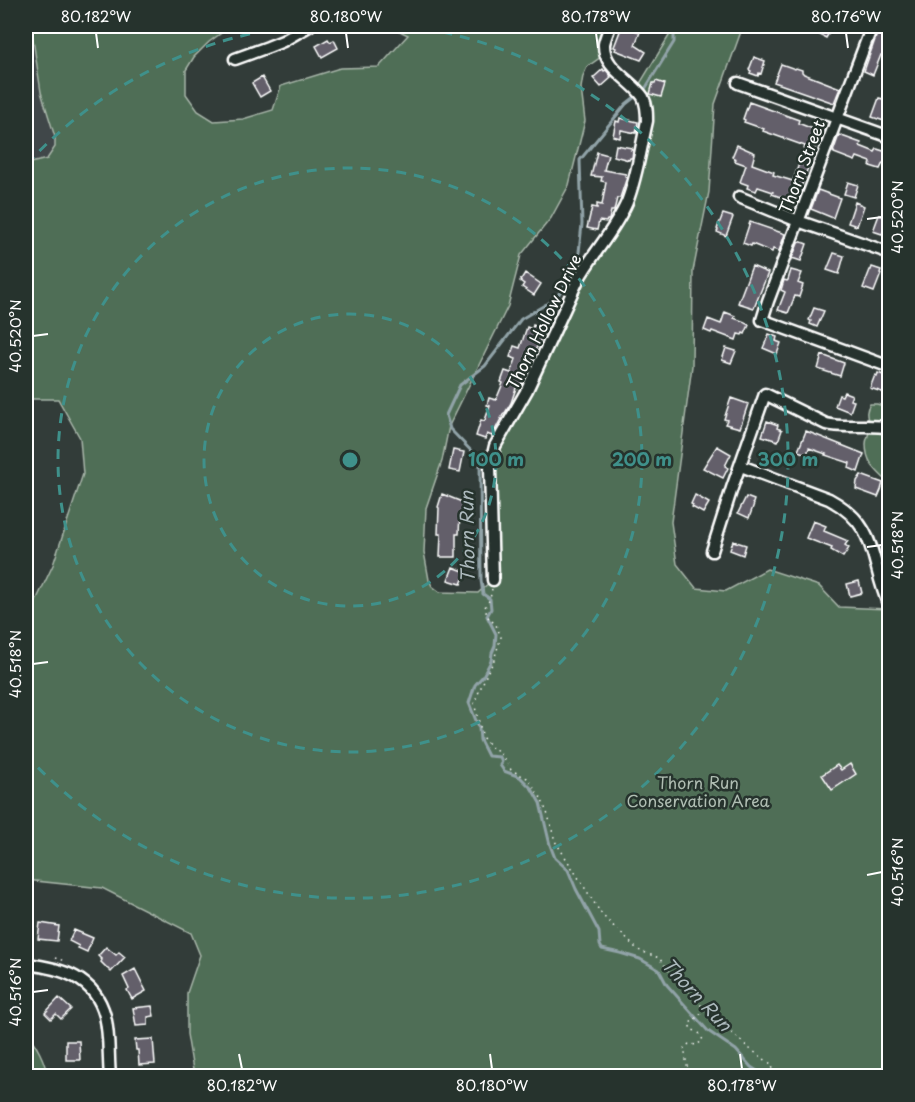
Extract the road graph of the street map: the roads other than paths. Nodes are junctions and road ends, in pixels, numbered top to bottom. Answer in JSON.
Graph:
{"nodes":[{"id":1,"x":309,"y":26,"type":"edge"},
{"id":2,"x":610,"y":26,"type":"edge"},
{"id":3,"x":872,"y":26,"type":"edge"},
{"id":4,"x":235,"y":59,"type":"dead end"},
{"id":5,"x":738,"y":83,"type":"dead end"},
{"id":6,"x":837,"y":118,"type":"junction"},
{"id":7,"x":890,"y":137,"type":"edge"},
{"id":8,"x":739,"y":197,"type":"dead end"},
{"id":9,"x":798,"y":220,"type":"junction"},
{"id":10,"x":890,"y":253,"type":"edge"},
{"id":11,"x":890,"y":367,"type":"edge"},
{"id":12,"x":890,"y":428,"type":"edge"},
{"id":13,"x":741,"y":466,"type":"junction"},
{"id":14,"x":712,"y":551,"type":"dead end"},
{"id":15,"x":493,"y":580,"type":"road end"},
{"id":16,"x":890,"y":608,"type":"edge"},
{"id":17,"x":26,"y":964,"type":"edge"},
{"id":18,"x":110,"y":1077,"type":"edge"}],
"edges":[{"from":1,"to":4,"type":"street"},
{"from":2,"to":15,"type":"street","name":"Thorn Hollow Drive"},
{"from":3,"to":6,"type":"street","name":"Thorn Street"},
{"from":5,"to":6,"type":"street"},
{"from":6,"to":7,"type":"street"},
{"from":6,"to":9,"type":"street","name":"Thorn Street"},
{"from":8,"to":9,"type":"street"},
{"from":9,"to":10,"type":"street"},
{"from":9,"to":11,"type":"street","name":"Thorn Street"},
{"from":12,"to":13,"type":"street"},
{"from":13,"to":14,"type":"street"},
{"from":13,"to":16,"type":"street"},
{"from":17,"to":18,"type":"street"}]}
